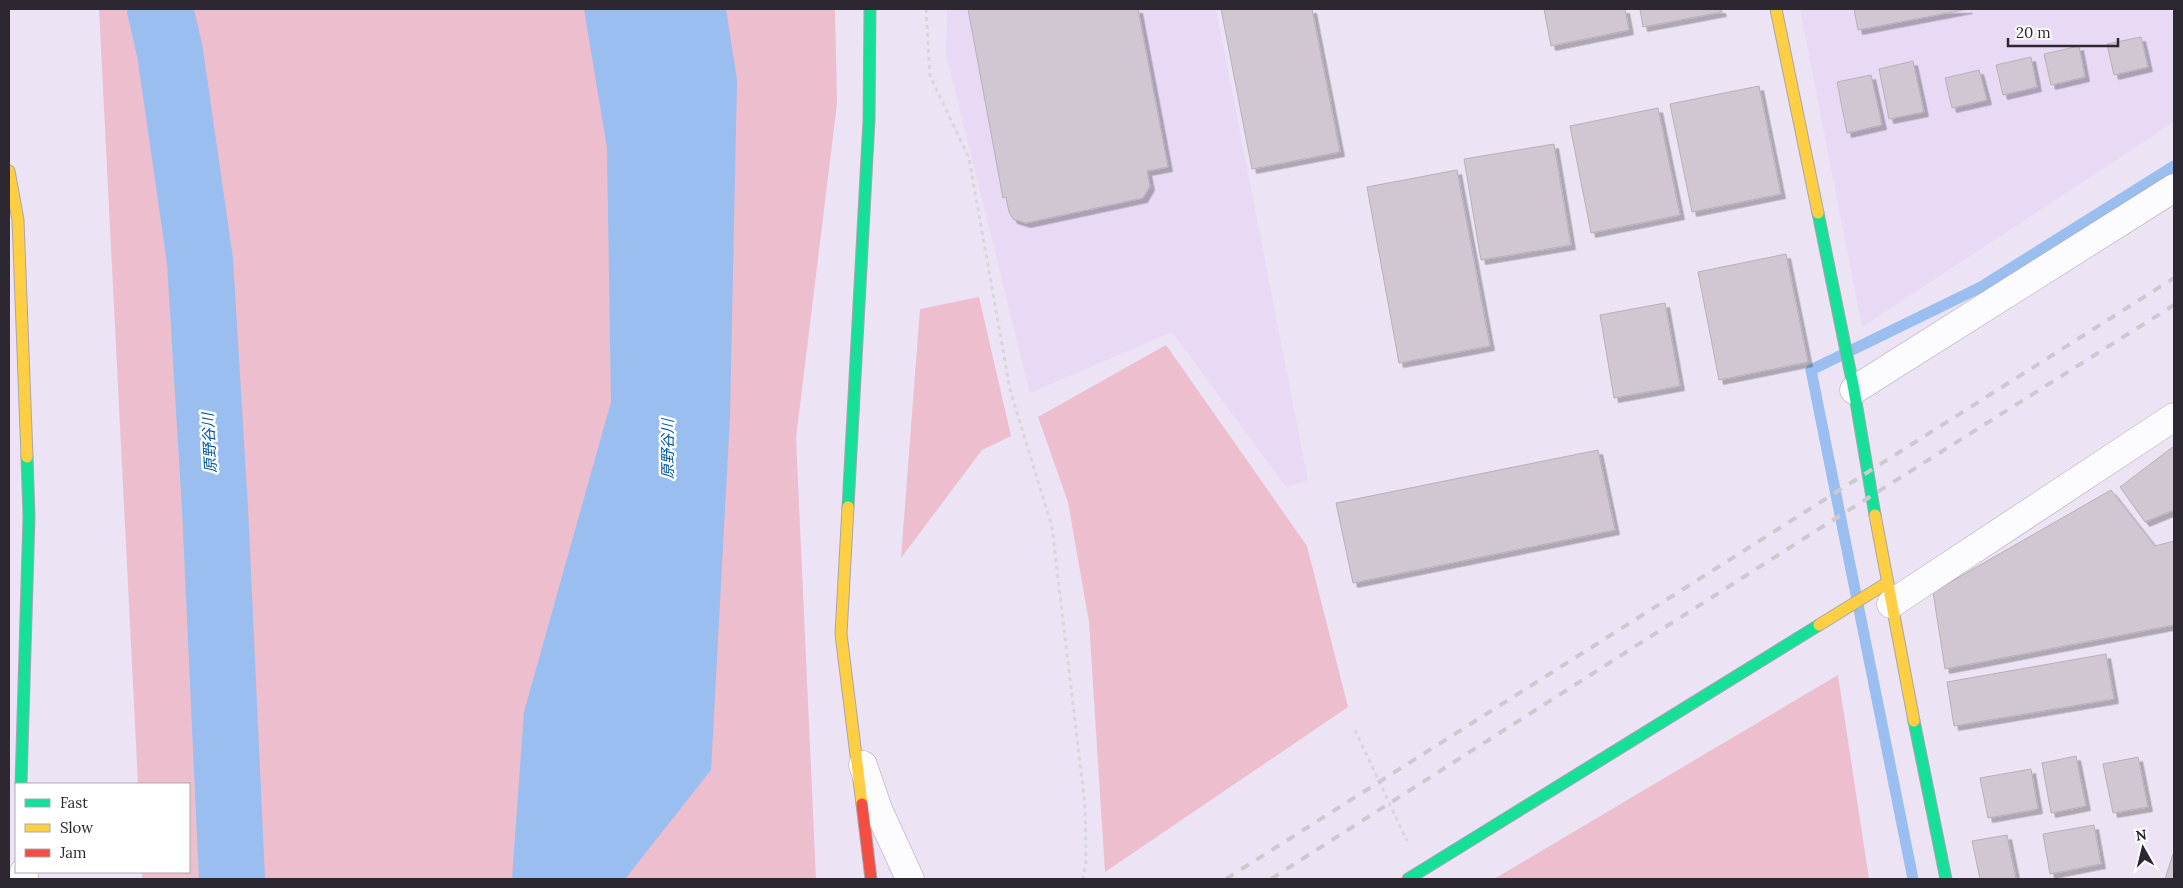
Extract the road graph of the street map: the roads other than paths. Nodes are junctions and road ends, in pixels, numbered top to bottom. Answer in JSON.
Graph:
{"nodes":[{"id":1,"x":870,"y":9,"type":"edge"},
{"id":2,"x":1776,"y":9,"type":"edge"},
{"id":3,"x":9,"y":171,"type":"edge"},
{"id":4,"x":2174,"y":188,"type":"edge"},
{"id":5,"x":1854,"y":390,"type":"junction"},
{"id":6,"x":2174,"y":417,"type":"edge"},
{"id":7,"x":1889,"y":594,"type":"junction"},
{"id":8,"x":851,"y":731,"type":"junction"},
{"id":9,"x":21,"y":783,"type":"edge"},
{"id":10,"x":871,"y":879,"type":"edge"},
{"id":11,"x":910,"y":879,"type":"edge"},
{"id":12,"x":1408,"y":879,"type":"edge"},
{"id":13,"x":1946,"y":879,"type":"edge"}],
"edges":[{"from":1,"to":8,"type":"street"},
{"from":2,"to":5,"type":"street"},
{"from":3,"to":9,"type":"street"},
{"from":4,"to":5,"type":"street"},
{"from":5,"to":7,"type":"street"},
{"from":6,"to":7,"type":"street"},
{"from":7,"to":12,"type":"street"},
{"from":7,"to":13,"type":"street"},
{"from":8,"to":10,"type":"street"},
{"from":8,"to":11,"type":"street"}]}
